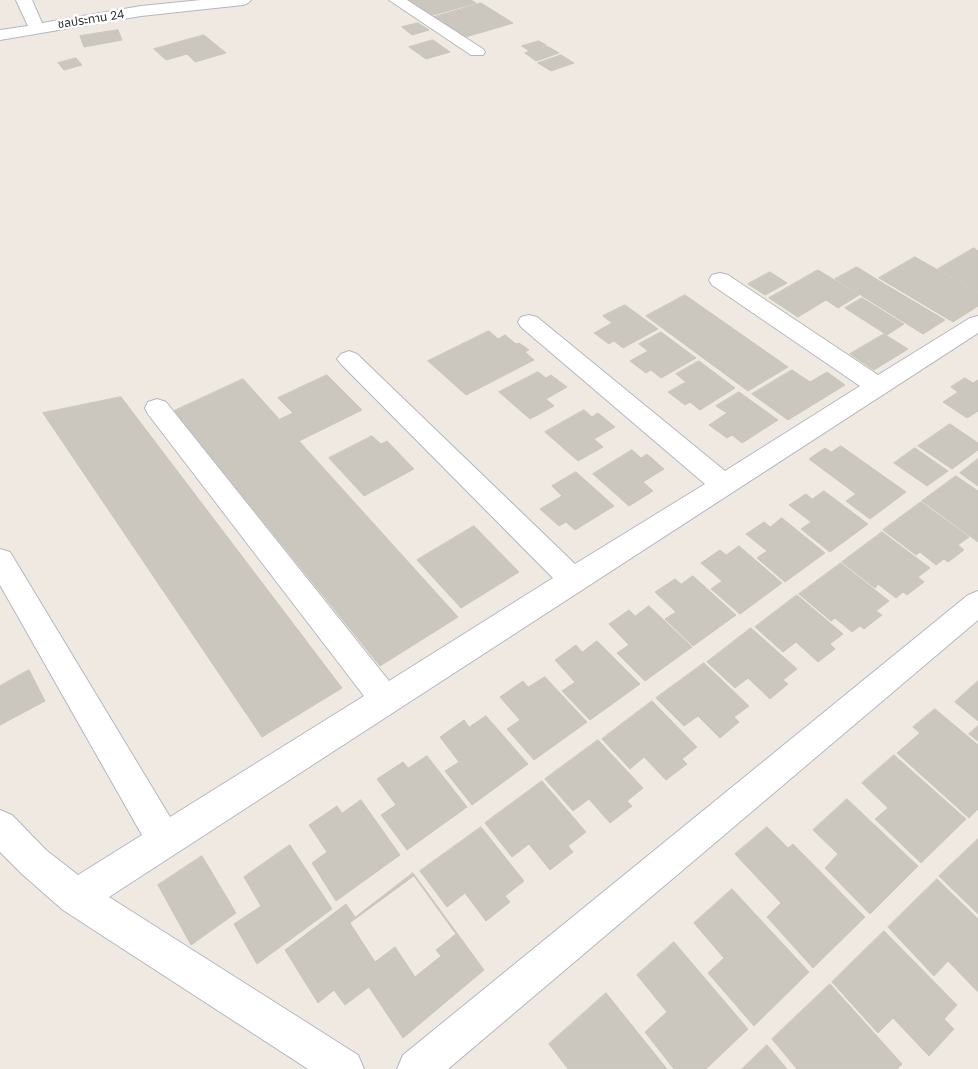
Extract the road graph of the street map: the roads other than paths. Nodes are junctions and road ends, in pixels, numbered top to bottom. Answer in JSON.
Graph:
{"nodes":[{"id":1,"x":24,"y":0,"type":"edge"},
{"id":2,"x":243,"y":0,"type":"edge"},
{"id":3,"x":397,"y":0,"type":"edge"},
{"id":4,"x":37,"y":28,"type":"junction"},
{"id":5,"x":0,"y":35,"type":"edge"},
{"id":6,"x":478,"y":52,"type":"dead end"},
{"id":7,"x":720,"y":280,"type":"dead end"},
{"id":8,"x":529,"y":322,"type":"dead end"},
{"id":9,"x":978,"y":323,"type":"edge"},
{"id":10,"x":349,"y":359,"type":"dead end"},
{"id":11,"x":878,"y":387,"type":"junction"},
{"id":12,"x":157,"y":408,"type":"dead end"},
{"id":13,"x":724,"y":485,"type":"junction"},
{"id":14,"x":0,"y":560,"type":"edge"},
{"id":15,"x":574,"y":581,"type":"junction"},
{"id":16,"x":978,"y":603,"type":"edge"},
{"id":17,"x":386,"y":700,"type":"junction"},
{"id":18,"x":0,"y":827,"type":"edge"},
{"id":19,"x":165,"y":841,"type":"junction"},
{"id":20,"x":76,"y":897,"type":"junction"},
{"id":21,"x":344,"y":1069,"type":"edge"},
{"id":22,"x":418,"y":1069,"type":"edge"}],
"edges":[{"from":1,"to":4,"type":"street"},
{"from":2,"to":4,"type":"street","name":"ชลประทาน 24"},
{"from":3,"to":6,"type":"street"},
{"from":4,"to":5,"type":"street","name":"ชลประทาน 24"},
{"from":7,"to":11,"type":"street"},
{"from":8,"to":13,"type":"street"},
{"from":9,"to":11,"type":"street"},
{"from":10,"to":15,"type":"street"},
{"from":11,"to":13,"type":"street"},
{"from":12,"to":17,"type":"street"},
{"from":13,"to":15,"type":"street"},
{"from":14,"to":19,"type":"street"},
{"from":15,"to":17,"type":"street"},
{"from":16,"to":22,"type":"street"},
{"from":17,"to":19,"type":"street"},
{"from":18,"to":20,"type":"street"},
{"from":19,"to":20,"type":"street"},
{"from":20,"to":21,"type":"street"}]}
